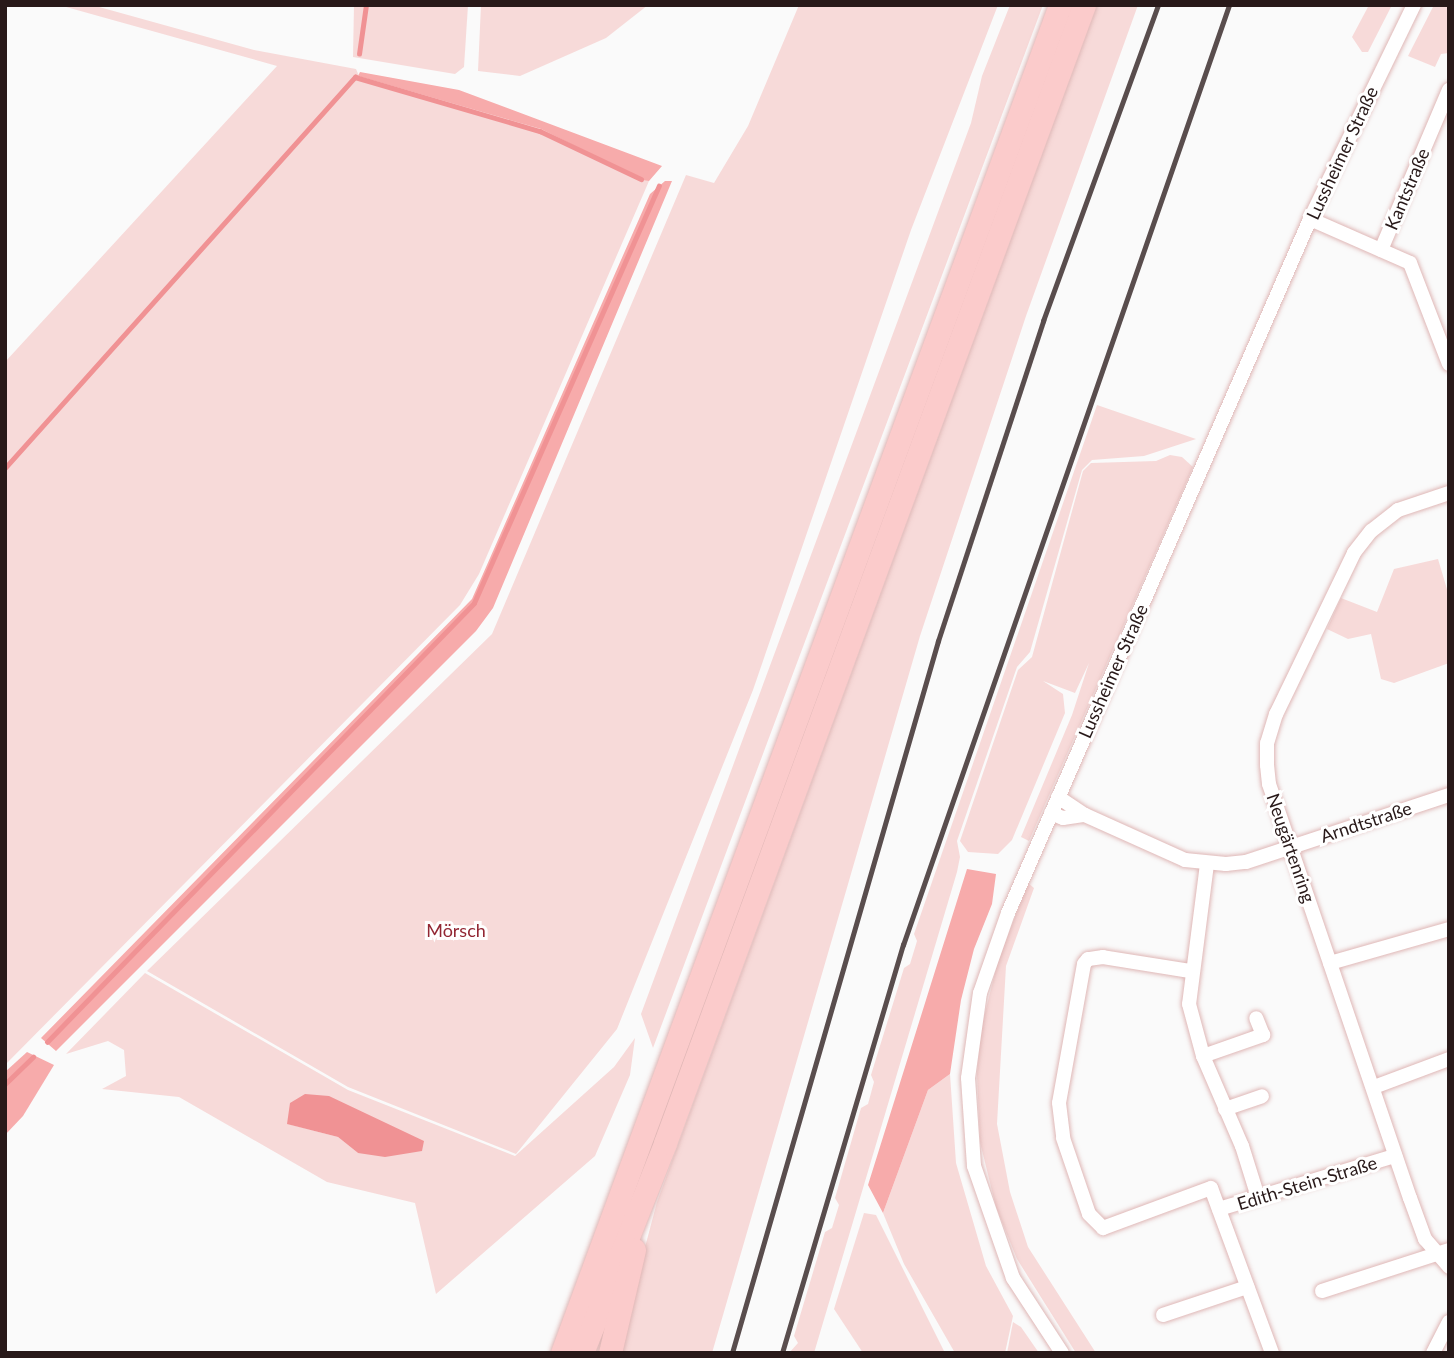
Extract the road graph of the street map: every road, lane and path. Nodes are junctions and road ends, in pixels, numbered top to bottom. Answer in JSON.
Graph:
{"nodes":[{"id":1,"x":1060,"y":5,"type":"edge"},
{"id":2,"x":1084,"y":5,"type":"edge"},
{"id":3,"x":1414,"y":5,"type":"edge"},
{"id":4,"x":1449,"y":90,"type":"edge"},
{"id":5,"x":1310,"y":219,"type":"junction"},
{"id":6,"x":1381,"y":250,"type":"junction"},
{"id":7,"x":1449,"y":364,"type":"edge"},
{"id":8,"x":1449,"y":493,"type":"edge"},
{"id":9,"x":1449,"y":795,"type":"edge"},
{"id":10,"x":1058,"y":797,"type":"junction"},
{"id":11,"x":1051,"y":813,"type":"junction"},
{"id":12,"x":1085,"y":815,"type":"junction"},
{"id":13,"x":1292,"y":847,"type":"junction"},
{"id":14,"x":1207,"y":864,"type":"junction"},
{"id":15,"x":1449,"y":929,"type":"edge"},
{"id":16,"x":1330,"y":963,"type":"junction"},
{"id":17,"x":1190,"y":971,"type":"junction"},
{"id":18,"x":1256,"y":1018,"type":"dead end"},
{"id":19,"x":1203,"y":1056,"type":"junction"},
{"id":20,"x":1449,"y":1059,"type":"edge"},
{"id":21,"x":1374,"y":1087,"type":"junction"},
{"id":22,"x":1262,"y":1096,"type":"dead end"},
{"id":23,"x":1225,"y":1109,"type":"junction"},
{"id":24,"x":665,"y":1143,"type":"junction"},
{"id":25,"x":1395,"y":1156,"type":"junction"},
{"id":26,"x":1258,"y":1197,"type":"junction"},
{"id":27,"x":1219,"y":1209,"type":"junction"},
{"id":28,"x":1443,"y":1253,"type":"edge"},
{"id":29,"x":1449,"y":1267,"type":"edge"},
{"id":30,"x":1247,"y":1287,"type":"junction"},
{"id":31,"x":1322,"y":1291,"type":"dead end"},
{"id":32,"x":1163,"y":1315,"type":"dead end"},
{"id":33,"x":1449,"y":1322,"type":"edge"},
{"id":34,"x":562,"y":1353,"type":"edge"},
{"id":35,"x":582,"y":1353,"type":"edge"},
{"id":36,"x":611,"y":1353,"type":"edge"},
{"id":37,"x":1062,"y":1353,"type":"edge"},
{"id":38,"x":1272,"y":1353,"type":"edge"},
{"id":39,"x":1433,"y":1353,"type":"edge"}],
"edges":[{"from":1,"to":34,"type":"highway"},
{"from":2,"to":24,"type":"highway"},
{"from":3,"to":5,"type":"street","name":"Lussheimer Straße"},
{"from":4,"to":6,"type":"street","name":"Kantstraße"},
{"from":5,"to":6,"type":"street"},
{"from":5,"to":10,"type":"street","name":"Lussheimer Straße"},
{"from":6,"to":7,"type":"street"},
{"from":8,"to":13,"type":"street","name":"Neugärtenring"},
{"from":9,"to":13,"type":"street","name":"Arndtstraße"},
{"from":10,"to":11,"type":"street","name":"Lussheimer Straße"},
{"from":10,"to":12,"type":"street","name":"Arndtstraße"},
{"from":11,"to":12,"type":"street","name":"Arndtstraße"},
{"from":11,"to":37,"type":"street","name":"Lussheimer Straße"},
{"from":12,"to":14,"type":"street","name":"Arndtstraße"},
{"from":13,"to":14,"type":"street","name":"Arndtstraße"},
{"from":13,"to":16,"type":"street","name":"Neugärtenring"},
{"from":14,"to":17,"type":"street"},
{"from":15,"to":16,"type":"street"},
{"from":16,"to":21,"type":"street","name":"Neugärtenring"},
{"from":17,"to":19,"type":"street"},
{"from":17,"to":27,"type":"street","name":"Edith-Stein-Straße"},
{"from":18,"to":19,"type":"street"},
{"from":19,"to":23,"type":"street"},
{"from":20,"to":21,"type":"street"},
{"from":21,"to":25,"type":"street","name":"Neugärtenring"},
{"from":22,"to":23,"type":"street"},
{"from":23,"to":26,"type":"street"},
{"from":24,"to":35,"type":"highway"},
{"from":24,"to":36,"type":"highway"},
{"from":25,"to":26,"type":"street","name":"Edith-Stein-Straße"},
{"from":25,"to":28,"type":"street","name":"Neugärtenring"},
{"from":26,"to":27,"type":"street","name":"Edith-Stein-Straße"},
{"from":27,"to":30,"type":"street","name":"Edith-Stein-Straße"},
{"from":28,"to":29,"type":"street","name":"Neugärtenring"},
{"from":28,"to":31,"type":"street"},
{"from":30,"to":32,"type":"street"},
{"from":30,"to":38,"type":"street","name":"Edith-Stein-Straße"},
{"from":33,"to":39,"type":"street"}]}
